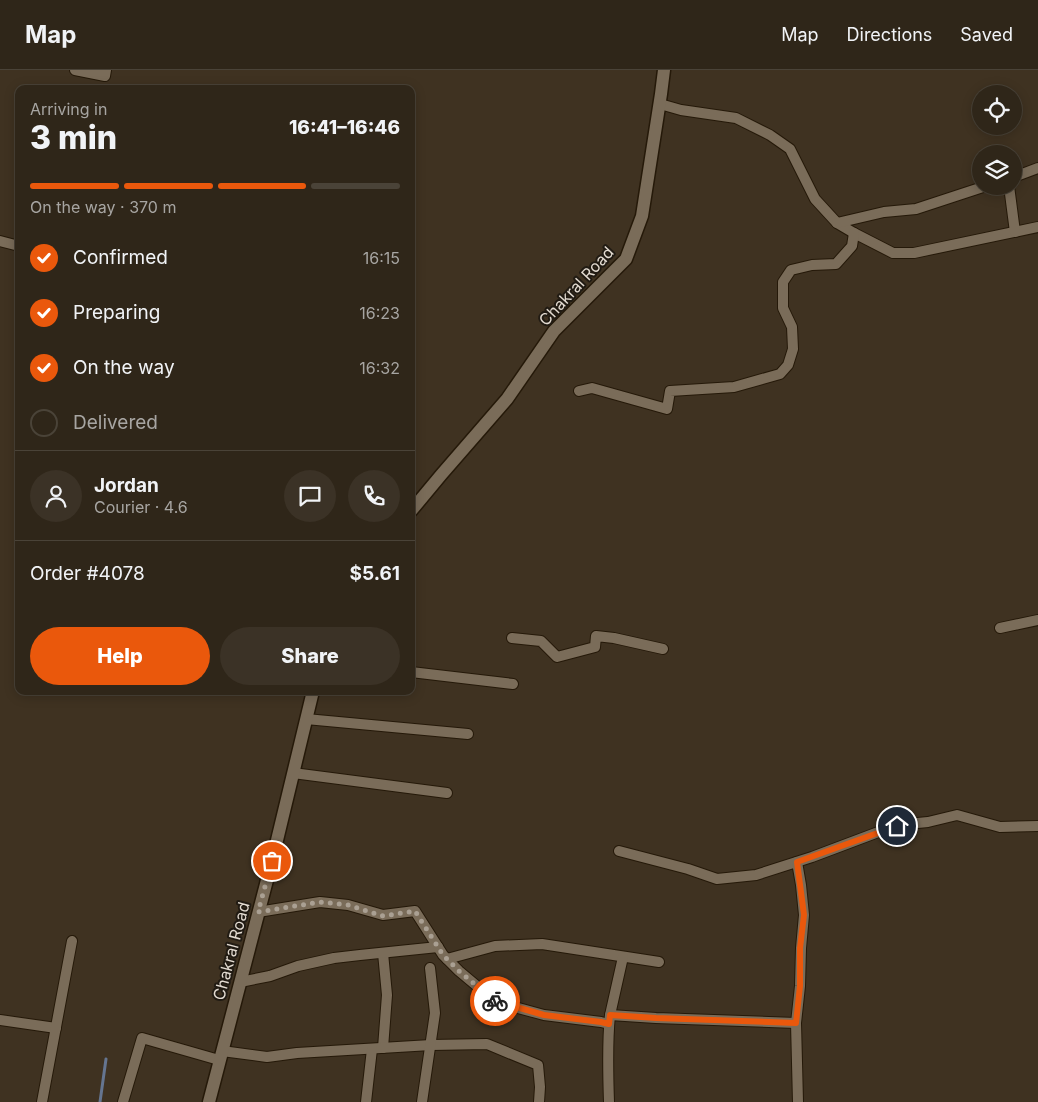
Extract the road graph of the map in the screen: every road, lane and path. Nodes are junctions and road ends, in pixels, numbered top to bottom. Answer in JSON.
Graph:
{"nodes":[{"id":1,"x":75,"y":70,"type":"edge"},
{"id":2,"x":106,"y":70,"type":"edge"},
{"id":3,"x":664,"y":70,"type":"edge"},
{"id":4,"x":660,"y":104,"type":"junction"},
{"id":5,"x":1038,"y":168,"type":"edge"},
{"id":6,"x":1022,"y":174,"type":"edge"},
{"id":7,"x":972,"y":190,"type":"edge"},
{"id":8,"x":1010,"y":195,"type":"edge"},
{"id":9,"x":837,"y":223,"type":"junction"},
{"id":10,"x":1038,"y":227,"type":"edge"},
{"id":11,"x":1015,"y":232,"type":"junction"},
{"id":12,"x":854,"y":233,"type":"junction"},
{"id":13,"x":0,"y":241,"type":"edge"},
{"id":14,"x":15,"y":245,"type":"edge"},
{"id":15,"x":579,"y":390,"type":"dead end"},
{"id":16,"x":415,"y":506,"type":"edge"},
{"id":17,"x":1038,"y":620,"type":"edge"},
{"id":18,"x":1000,"y":628,"type":"dead end"},
{"id":19,"x":512,"y":638,"type":"dead end"},
{"id":20,"x":663,"y":649,"type":"dead end"},
{"id":21,"x":415,"y":672,"type":"edge"},
{"id":22,"x":513,"y":684,"type":"dead end"},
{"id":23,"x":312,"y":695,"type":"edge"},
{"id":24,"x":306,"y":719,"type":"junction"},
{"id":25,"x":468,"y":734,"type":"dead end"},
{"id":26,"x":293,"y":773,"type":"junction"},
{"id":27,"x":447,"y":792,"type":"dead end"},
{"id":28,"x":1038,"y":826,"type":"edge"},
{"id":29,"x":619,"y":851,"type":"dead end"},
{"id":30,"x":797,"y":862,"type":"junction"},
{"id":31,"x":258,"y":912,"type":"junction"},
{"id":32,"x":72,"y":941,"type":"dead end"},
{"id":33,"x":438,"y":947,"type":"junction"},
{"id":34,"x":383,"y":952,"type":"junction"},
{"id":35,"x":623,"y":957,"type":"junction"},
{"id":36,"x":447,"y":959,"type":"junction"},
{"id":37,"x":659,"y":962,"type":"dead end"},
{"id":38,"x":430,"y":968,"type":"dead end"},
{"id":39,"x":240,"y":982,"type":"junction"},
{"id":40,"x":0,"y":1020,"type":"edge"},
{"id":41,"x":610,"y":1020,"type":"junction"},
{"id":42,"x":796,"y":1023,"type":"junction"},
{"id":43,"x":56,"y":1028,"type":"junction"},
{"id":44,"x":431,"y":1045,"type":"junction"},
{"id":45,"x":383,"y":1048,"type":"junction"},
{"id":46,"x":372,"y":1049,"type":"junction"},
{"id":47,"x":221,"y":1056,"type":"junction"},
{"id":48,"x":42,"y":1102,"type":"edge"},
{"id":49,"x":123,"y":1102,"type":"edge"},
{"id":50,"x":209,"y":1102,"type":"edge"},
{"id":51,"x":366,"y":1102,"type":"edge"},
{"id":52,"x":422,"y":1102,"type":"edge"},
{"id":53,"x":539,"y":1102,"type":"edge"},
{"id":54,"x":548,"y":1102,"type":"edge"},
{"id":55,"x":609,"y":1102,"type":"edge"},
{"id":56,"x":798,"y":1102,"type":"edge"}],
"edges":[{"from":1,"to":2,"type":"street"},
{"from":3,"to":4,"type":"street","name":"Chakral Road"},
{"from":4,"to":9,"type":"street"},
{"from":4,"to":16,"type":"street","name":"Chakral Road"},
{"from":5,"to":6,"type":"street"},
{"from":7,"to":9,"type":"street"},
{"from":8,"to":11,"type":"street"},
{"from":9,"to":12,"type":"street"},
{"from":10,"to":11,"type":"street"},
{"from":11,"to":12,"type":"street"},
{"from":12,"to":15,"type":"street"},
{"from":13,"to":14,"type":"street"},
{"from":17,"to":18,"type":"street"},
{"from":19,"to":20,"type":"street"},
{"from":21,"to":22,"type":"street"},
{"from":23,"to":24,"type":"street","name":"Chakral Road"},
{"from":24,"to":25,"type":"street"},
{"from":24,"to":26,"type":"street","name":"Chakral Road"},
{"from":26,"to":27,"type":"street"},
{"from":26,"to":31,"type":"street","name":"Chakral Road"},
{"from":28,"to":30,"type":"street"},
{"from":29,"to":30,"type":"street"},
{"from":30,"to":42,"type":"street"},
{"from":31,"to":33,"type":"street"},
{"from":31,"to":39,"type":"street","name":"Chakral Road"},
{"from":32,"to":43,"type":"street"},
{"from":33,"to":34,"type":"street"},
{"from":33,"to":36,"type":"street"},
{"from":34,"to":39,"type":"street"},
{"from":34,"to":45,"type":"street"},
{"from":35,"to":36,"type":"street"},
{"from":35,"to":37,"type":"street"},
{"from":35,"to":41,"type":"street"},
{"from":36,"to":41,"type":"street"},
{"from":38,"to":44,"type":"street"},
{"from":39,"to":47,"type":"street","name":"Chakral Road"},
{"from":40,"to":43,"type":"street"},
{"from":41,"to":42,"type":"street"},
{"from":41,"to":55,"type":"street"},
{"from":42,"to":56,"type":"street"},
{"from":43,"to":48,"type":"street"},
{"from":44,"to":45,"type":"street"},
{"from":44,"to":52,"type":"street"},
{"from":44,"to":53,"type":"street"},
{"from":45,"to":46,"type":"street"},
{"from":46,"to":47,"type":"street"},
{"from":46,"to":51,"type":"street"},
{"from":47,"to":49,"type":"street"},
{"from":47,"to":50,"type":"street","name":"Chakral Road"},
{"from":53,"to":54,"type":"street"}]}
